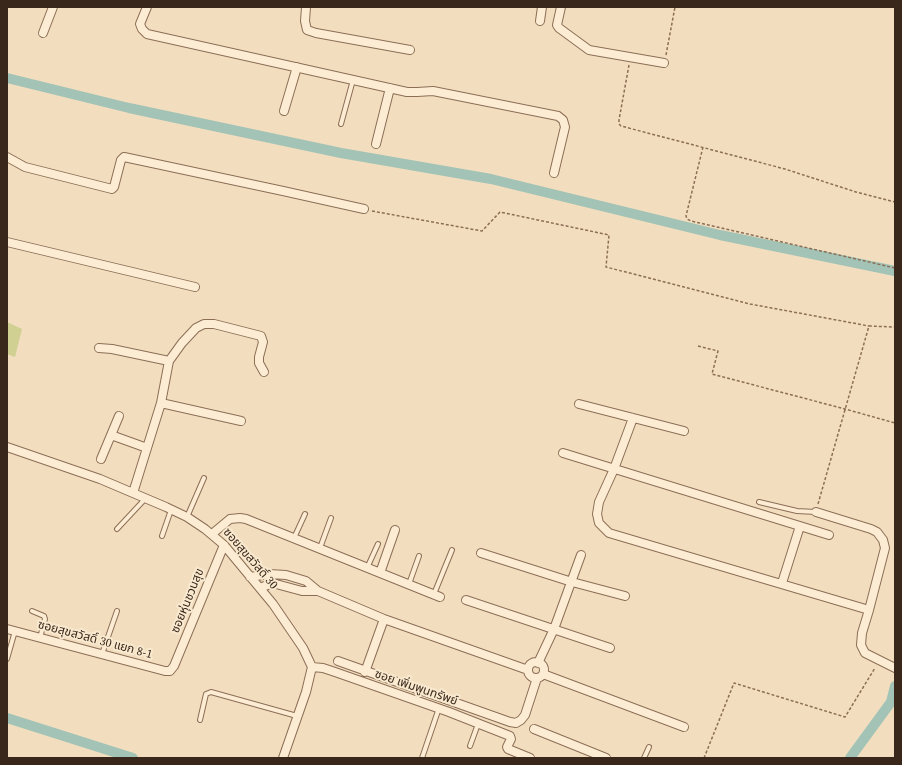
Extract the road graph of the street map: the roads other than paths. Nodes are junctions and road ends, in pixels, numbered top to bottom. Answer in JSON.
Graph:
{"nodes":[{"id":1,"x":53,"y":7,"type":"edge"},
{"id":2,"x":147,"y":7,"type":"edge"},
{"id":3,"x":306,"y":7,"type":"edge"},
{"id":4,"x":542,"y":7,"type":"edge"},
{"id":5,"x":561,"y":7,"type":"edge"},
{"id":6,"x":540,"y":21,"type":"dead end"},
{"id":7,"x":43,"y":33,"type":"dead end"},
{"id":8,"x":410,"y":50,"type":"dead end"},
{"id":9,"x":664,"y":63,"type":"road end"},
{"id":10,"x":296,"y":67,"type":"junction"},
{"id":11,"x":354,"y":80,"type":"junction"},
{"id":12,"x":390,"y":88,"type":"junction"},
{"id":13,"x":284,"y":111,"type":"dead end"},
{"id":14,"x":341,"y":124,"type":"dead end"},
{"id":15,"x":376,"y":144,"type":"dead end"},
{"id":16,"x":7,"y":157,"type":"edge"},
{"id":17,"x":554,"y":173,"type":"dead end"},
{"id":18,"x":364,"y":209,"type":"road end"},
{"id":19,"x":7,"y":242,"type":"edge"},
{"id":20,"x":195,"y":287,"type":"dead end"},
{"id":21,"x":99,"y":348,"type":"dead end"},
{"id":22,"x":169,"y":361,"type":"junction"},
{"id":23,"x":264,"y":372,"type":"dead end"},
{"id":24,"x":161,"y":403,"type":"junction"},
{"id":25,"x":580,"y":404,"type":"dead end"},
{"id":26,"x":119,"y":416,"type":"dead end"},
{"id":27,"x":633,"y":418,"type":"junction"},
{"id":28,"x":241,"y":421,"type":"dead end"},
{"id":29,"x":684,"y":431,"type":"dead end"},
{"id":30,"x":111,"y":435,"type":"junction"},
{"id":31,"x":7,"y":447,"type":"edge"},
{"id":32,"x":147,"y":448,"type":"junction"},
{"id":33,"x":563,"y":452,"type":"dead end"},
{"id":34,"x":101,"y":459,"type":"dead end"},
{"id":35,"x":614,"y":469,"type":"junction"},
{"id":36,"x":204,"y":478,"type":"dead end"},
{"id":37,"x":133,"y":493,"type":"junction"},
{"id":38,"x":145,"y":498,"type":"junction"},
{"id":39,"x":759,"y":502,"type":"dead end"},
{"id":40,"x":171,"y":510,"type":"junction"},
{"id":41,"x":816,"y":512,"type":"joint"},
{"id":42,"x":305,"y":514,"type":"dead end"},
{"id":43,"x":187,"y":517,"type":"junction"},
{"id":44,"x":332,"y":518,"type":"dead end"},
{"id":45,"x":800,"y":526,"type":"junction"},
{"id":46,"x":116,"y":529,"type":"dead end"},
{"id":47,"x":395,"y":530,"type":"dead end"},
{"id":48,"x":212,"y":534,"type":"junction"},
{"id":49,"x":162,"y":536,"type":"dead end"},
{"id":50,"x":828,"y":536,"type":"dead end"},
{"id":51,"x":294,"y":538,"type":"junction"},
{"id":52,"x":378,"y":544,"type":"dead end"},
{"id":53,"x":224,"y":545,"type":"junction"},
{"id":54,"x":320,"y":549,"type":"junction"},
{"id":55,"x":452,"y":550,"type":"dead end"},
{"id":56,"x":481,"y":553,"type":"dead end"},
{"id":57,"x":580,"y":555,"type":"dead end"},
{"id":58,"x":419,"y":556,"type":"dead end"},
{"id":59,"x":367,"y":568,"type":"junction"},
{"id":60,"x":380,"y":573,"type":"junction"},
{"id":61,"x":250,"y":577,"type":"junction"},
{"id":62,"x":572,"y":582,"type":"junction"},
{"id":63,"x":782,"y":583,"type":"junction"},
{"id":64,"x":409,"y":585,"type":"junction"},
{"id":65,"x":260,"y":588,"type":"junction"},
{"id":66,"x":318,"y":591,"type":"junction"},
{"id":67,"x":437,"y":595,"type":"joint"},
{"id":68,"x":625,"y":596,"type":"dead end"},
{"id":69,"x":466,"y":600,"type":"dead end"},
{"id":70,"x":869,"y":610,"type":"junction"},
{"id":71,"x":32,"y":611,"type":"dead end"},
{"id":72,"x":116,"y":611,"type":"dead end"},
{"id":73,"x":384,"y":619,"type":"junction"},
{"id":74,"x":7,"y":629,"type":"edge"},
{"id":75,"x":554,"y":630,"type":"junction"},
{"id":76,"x":16,"y":631,"type":"junction"},
{"id":77,"x":40,"y":638,"type":"junction"},
{"id":78,"x":610,"y":648,"type":"dead end"},
{"id":79,"x":102,"y":654,"type":"junction"},
{"id":80,"x":8,"y":659,"type":"edge"},
{"id":81,"x":338,"y":661,"type":"dead end"},
{"id":82,"x":538,"y":663,"type":"junction"},
{"id":83,"x":174,"y":666,"type":"joint"},
{"id":84,"x":312,"y":667,"type":"junction"},
{"id":85,"x":895,"y":668,"type":"edge"},
{"id":86,"x":528,"y":670,"type":"junction"},
{"id":87,"x":365,"y":672,"type":"junction"},
{"id":88,"x":540,"y":676,"type":"junction"},
{"id":89,"x":439,"y":708,"type":"junction"},
{"id":90,"x":298,"y":716,"type":"junction"},
{"id":91,"x":200,"y":720,"type":"dead end"},
{"id":92,"x":478,"y":723,"type":"junction"},
{"id":93,"x":684,"y":727,"type":"dead end"},
{"id":94,"x":534,"y":729,"type":"dead end"},
{"id":95,"x":470,"y":746,"type":"dead end"},
{"id":96,"x":649,"y":747,"type":"dead end"},
{"id":97,"x":586,"y":750,"type":"junction"},
{"id":98,"x":283,"y":758,"type":"edge"},
{"id":99,"x":422,"y":758,"type":"edge"},
{"id":100,"x":530,"y":758,"type":"edge"},
{"id":101,"x":582,"y":758,"type":"edge"},
{"id":102,"x":606,"y":758,"type":"edge"},
{"id":103,"x":644,"y":758,"type":"edge"}],
"edges":[{"from":1,"to":7,"type":"street"},
{"from":2,"to":10,"type":"street"},
{"from":3,"to":8,"type":"street"},
{"from":4,"to":6,"type":"street"},
{"from":5,"to":9,"type":"street"},
{"from":10,"to":11,"type":"street"},
{"from":10,"to":13,"type":"street"},
{"from":11,"to":12,"type":"street"},
{"from":11,"to":14,"type":"lane"},
{"from":12,"to":15,"type":"street"},
{"from":12,"to":17,"type":"street"},
{"from":16,"to":18,"type":"street"},
{"from":19,"to":20,"type":"street"},
{"from":21,"to":22,"type":"street"},
{"from":22,"to":23,"type":"street"},
{"from":22,"to":24,"type":"street"},
{"from":24,"to":28,"type":"street"},
{"from":24,"to":32,"type":"street"},
{"from":25,"to":27,"type":"street"},
{"from":26,"to":30,"type":"street"},
{"from":27,"to":29,"type":"street"},
{"from":27,"to":35,"type":"street"},
{"from":30,"to":32,"type":"street"},
{"from":30,"to":34,"type":"street"},
{"from":31,"to":37,"type":"street","name":"ซอยสุขสวัสดิ์ 30"},
{"from":32,"to":37,"type":"street"},
{"from":33,"to":35,"type":"street"},
{"from":35,"to":45,"type":"street"},
{"from":35,"to":63,"type":"street"},
{"from":36,"to":43,"type":"lane"},
{"from":37,"to":38,"type":"street","name":"ซอยสุขสวัสดิ์ 30"},
{"from":38,"to":40,"type":"street","name":"ซอยสุขสวัสดิ์ 30"},
{"from":38,"to":46,"type":"lane"},
{"from":39,"to":41,"type":"lane"},
{"from":40,"to":43,"type":"street","name":"ซอยสุขสวัสดิ์ 30"},
{"from":40,"to":49,"type":"lane"},
{"from":41,"to":70,"type":"street"},
{"from":42,"to":51,"type":"lane"},
{"from":43,"to":48,"type":"street","name":"ซอยสุขสวัสดิ์ 30"},
{"from":44,"to":54,"type":"lane"},
{"from":45,"to":50,"type":"street"},
{"from":45,"to":63,"type":"street"},
{"from":47,"to":60,"type":"street"},
{"from":48,"to":51,"type":"street"},
{"from":48,"to":53,"type":"street","name":"ซอยสุขสวัสดิ์ 30"},
{"from":51,"to":54,"type":"street"},
{"from":52,"to":59,"type":"lane"},
{"from":53,"to":61,"type":"street","name":"ซอยสุขสวัสดิ์ 30"},
{"from":53,"to":83,"type":"street","name":"ซอยหุ่นชวนสุข"},
{"from":54,"to":59,"type":"street"},
{"from":55,"to":67,"type":"lane"},
{"from":56,"to":62,"type":"street"},
{"from":57,"to":62,"type":"street"},
{"from":58,"to":64,"type":"lane"},
{"from":59,"to":60,"type":"street"},
{"from":60,"to":64,"type":"street"},
{"from":61,"to":65,"type":"street","name":"ซอยสุขสวัสดิ์ 30"},
{"from":61,"to":66,"type":"street"},
{"from":62,"to":68,"type":"street"},
{"from":62,"to":75,"type":"street"},
{"from":63,"to":70,"type":"street"},
{"from":64,"to":67,"type":"street"},
{"from":65,"to":66,"type":"street"},
{"from":65,"to":84,"type":"street","name":"ซอยสุขสวัสดิ์ 30"},
{"from":66,"to":73,"type":"street"},
{"from":69,"to":75,"type":"street"},
{"from":70,"to":85,"type":"street"},
{"from":71,"to":77,"type":"lane"},
{"from":72,"to":79,"type":"lane"},
{"from":73,"to":86,"type":"street"},
{"from":73,"to":87,"type":"street"},
{"from":74,"to":76,"type":"street","name":"ซอยสุขสวัสดิ์ 30 แยก 8-1"},
{"from":75,"to":78,"type":"street"},
{"from":75,"to":82,"type":"street"},
{"from":76,"to":77,"type":"street","name":"ซอยสุขสวัสดิ์ 30 แยก 8-1"},
{"from":76,"to":80,"type":"lane"},
{"from":77,"to":79,"type":"street","name":"ซอยสุขสวัสดิ์ 30 แยก 8-1"},
{"from":79,"to":83,"type":"street","name":"ซอยสุขสวัสดิ์ 30 แยก 8-1"},
{"from":81,"to":87,"type":"street"},
{"from":82,"to":86,"type":"street"},
{"from":82,"to":88,"type":"street"},
{"from":84,"to":89,"type":"street","name":"ซอย เพิ่มพูนทรัพย์"},
{"from":84,"to":90,"type":"street"},
{"from":86,"to":88,"type":"street"},
{"from":87,"to":88,"type":"street"},
{"from":88,"to":93,"type":"street"},
{"from":89,"to":92,"type":"street","name":"ซอย เพิ่มพูนทรัพย์"},
{"from":89,"to":99,"type":"lane"},
{"from":90,"to":91,"type":"lane"},
{"from":90,"to":98,"type":"street"},
{"from":92,"to":95,"type":"lane"},
{"from":92,"to":100,"type":"street","name":"ซอย เพิ่มพูนทรัพย์"},
{"from":94,"to":97,"type":"street"},
{"from":96,"to":103,"type":"lane"},
{"from":97,"to":101,"type":"street"},
{"from":97,"to":102,"type":"street"}]}
